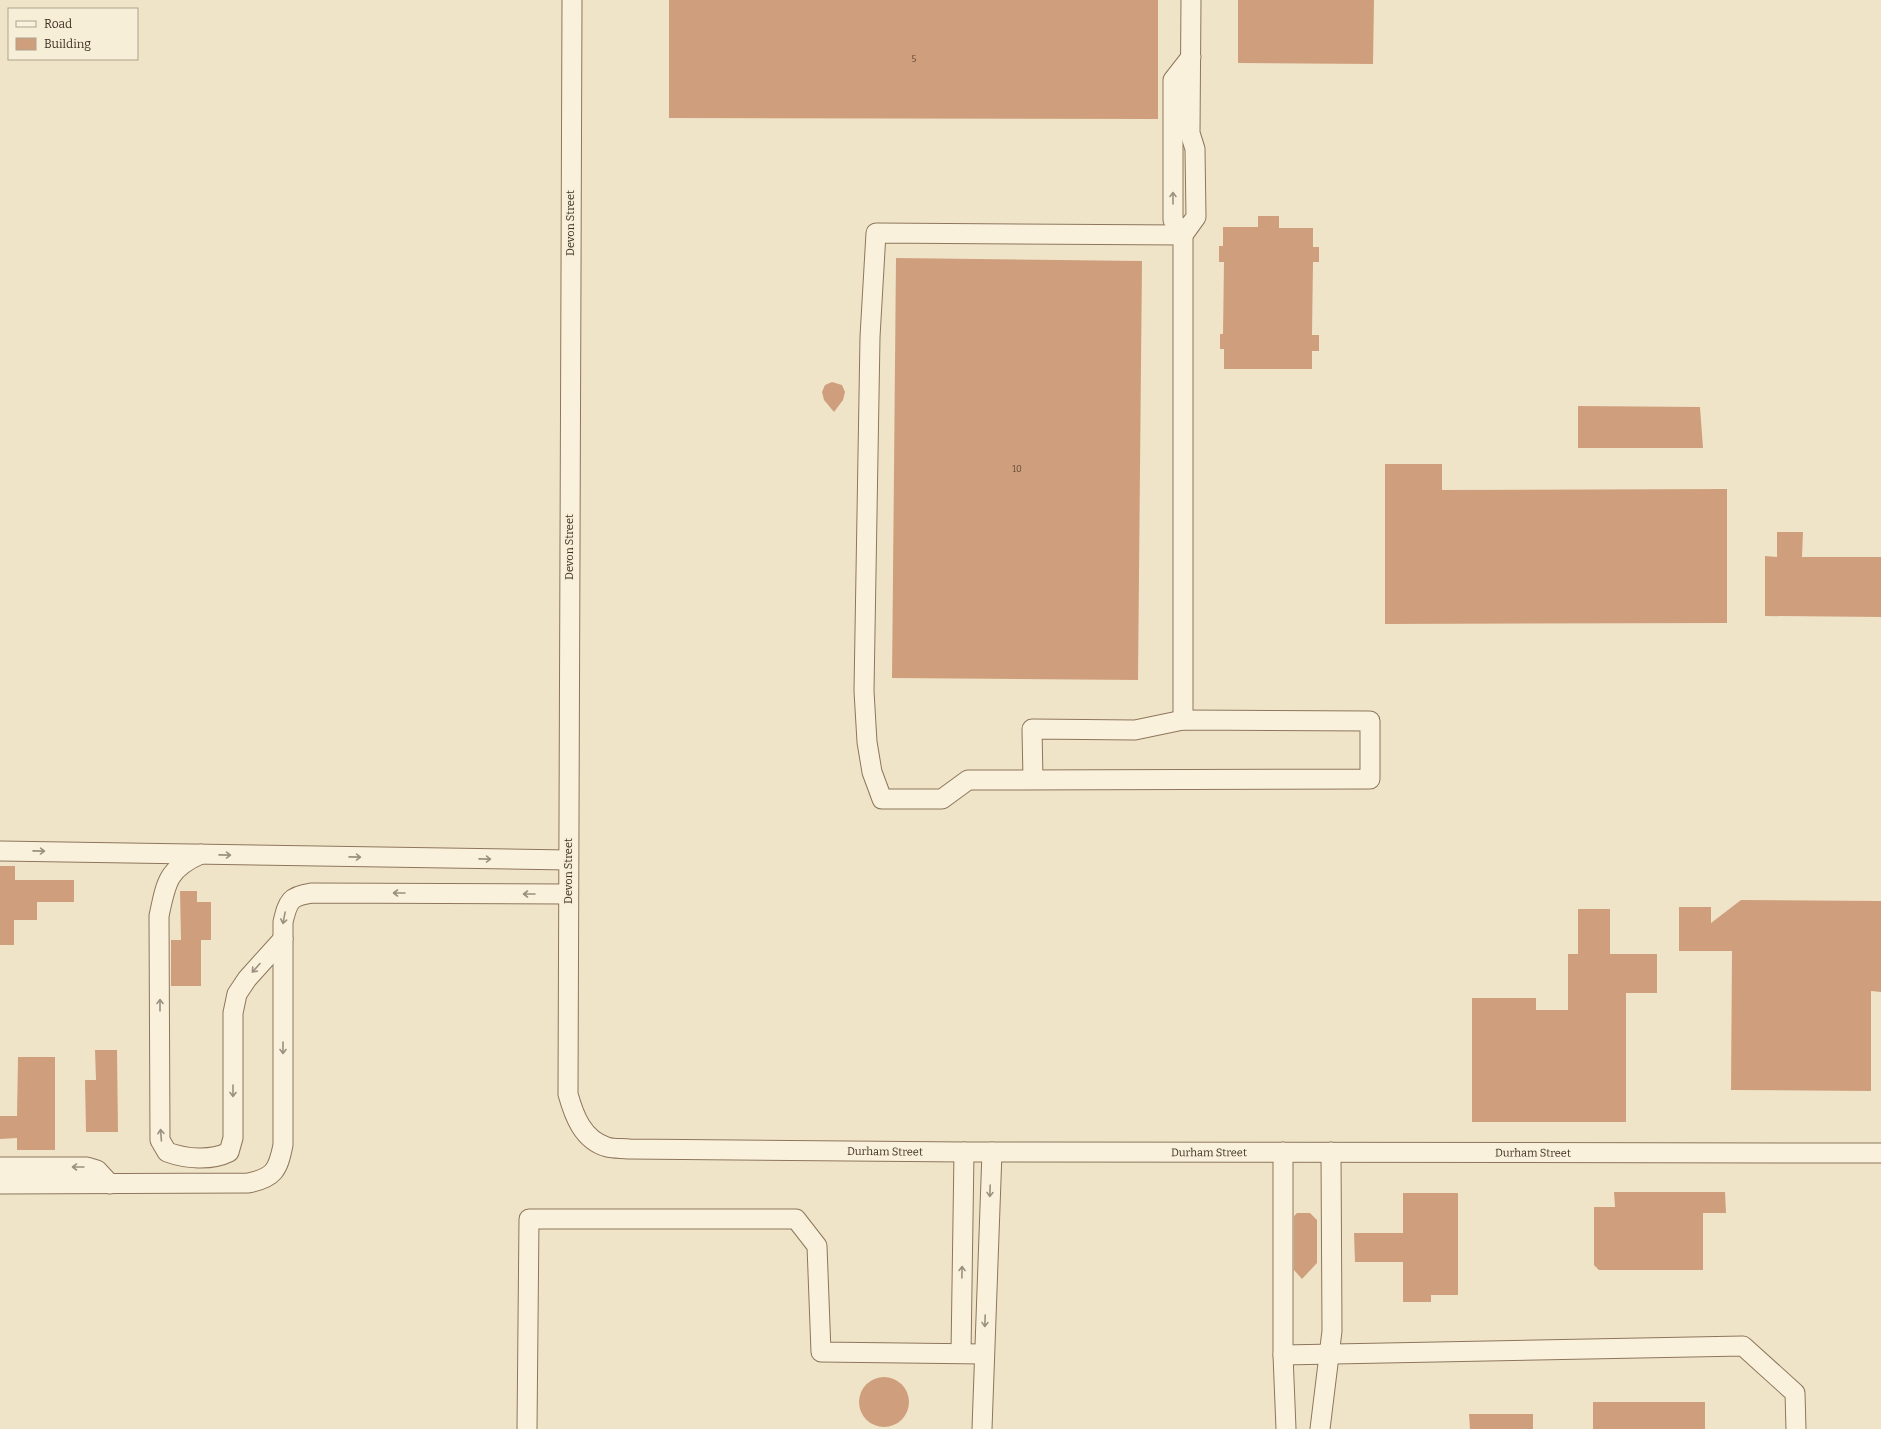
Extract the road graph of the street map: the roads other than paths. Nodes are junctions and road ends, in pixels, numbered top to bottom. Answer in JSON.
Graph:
{"nodes":[{"id":1,"x":572,"y":0,"type":"edge"},
{"id":2,"x":1191,"y":0,"type":"edge"},
{"id":3,"x":1191,"y":58,"type":"junction"},
{"id":4,"x":1183,"y":235,"type":"junction"},
{"id":5,"x":1183,"y":720,"type":"junction"},
{"id":6,"x":1033,"y":779,"type":"junction"},
{"id":7,"x":0,"y":851,"type":"edge"},
{"id":8,"x":201,"y":854,"type":"junction"},
{"id":9,"x":568,"y":860,"type":"junction"},
{"id":10,"x":568,"y":894,"type":"junction"},
{"id":11,"x":283,"y":939,"type":"junction"},
{"id":12,"x":568,"y":1094,"type":"joint"},
{"id":13,"x":964,"y":1152,"type":"junction"},
{"id":14,"x":992,"y":1152,"type":"junction"},
{"id":15,"x":1283,"y":1152,"type":"junction"},
{"id":16,"x":1331,"y":1152,"type":"junction"},
{"id":17,"x":1881,"y":1153,"type":"edge"},
{"id":18,"x":0,"y":1166,"type":"edge"},
{"id":19,"x":0,"y":1184,"type":"edge"},
{"id":20,"x":110,"y":1184,"type":"junction"},
{"id":21,"x":961,"y":1353,"type":"junction"},
{"id":22,"x":984,"y":1354,"type":"junction"},
{"id":23,"x":1329,"y":1354,"type":"junction"},
{"id":24,"x":1283,"y":1355,"type":"junction"},
{"id":25,"x":527,"y":1429,"type":"edge"},
{"id":26,"x":982,"y":1429,"type":"edge"},
{"id":27,"x":1286,"y":1429,"type":"edge"},
{"id":28,"x":1320,"y":1429,"type":"edge"},
{"id":29,"x":1796,"y":1429,"type":"edge"}],
"edges":[{"from":1,"to":9,"type":"street","name":"Devon Street"},
{"from":2,"to":3,"type":"street"},
{"from":3,"to":4,"type":"street"},
{"from":4,"to":3,"type":"street","one_way":true},
{"from":4,"to":5,"type":"street"},
{"from":4,"to":6,"type":"street"},
{"from":5,"to":6,"type":"street"},
{"from":5,"to":6,"type":"street"},
{"from":7,"to":8,"type":"street","one_way":true},
{"from":8,"to":9,"type":"street","one_way":true},
{"from":11,"to":8,"type":"street","one_way":true},
{"from":9,"to":10,"type":"street","name":"Devon Street"},
{"from":10,"to":11,"type":"street","one_way":true},
{"from":10,"to":12,"type":"street","name":"Devon Street"},
{"from":11,"to":20,"type":"street","one_way":true},
{"from":12,"to":13,"type":"street","name":"Durham Street"},
{"from":13,"to":14,"type":"street","name":"Durham Street"},
{"from":21,"to":13,"type":"street","one_way":true},
{"from":14,"to":15,"type":"street","name":"Durham Street"},
{"from":14,"to":22,"type":"street","one_way":true},
{"from":15,"to":16,"type":"street","name":"Durham Street"},
{"from":15,"to":24,"type":"street"},
{"from":16,"to":17,"type":"street","name":"Durham Street"},
{"from":16,"to":23,"type":"street"},
{"from":20,"to":18,"type":"street","one_way":true},
{"from":19,"to":20,"type":"street"},
{"from":21,"to":22,"type":"street"},
{"from":21,"to":25,"type":"street"},
{"from":22,"to":26,"type":"street"},
{"from":23,"to":24,"type":"street"},
{"from":23,"to":28,"type":"street"},
{"from":23,"to":29,"type":"street"},
{"from":24,"to":27,"type":"street"}]}
